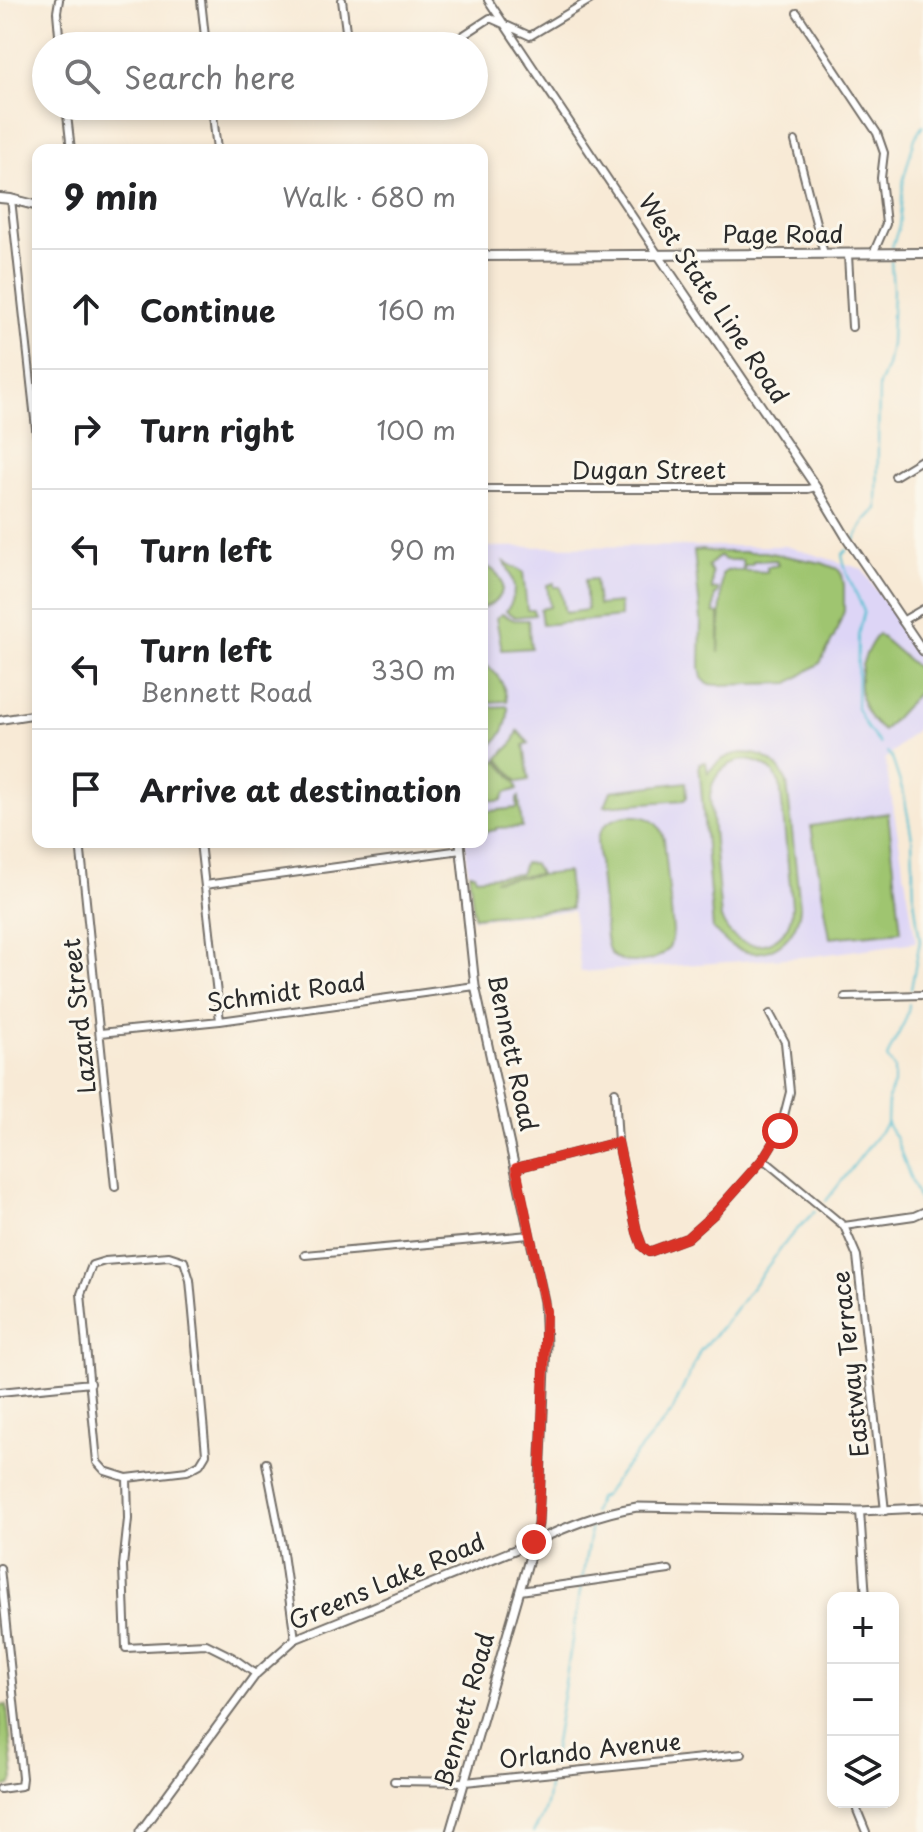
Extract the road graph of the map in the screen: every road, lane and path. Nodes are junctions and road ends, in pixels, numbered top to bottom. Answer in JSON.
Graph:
{"nodes":[{"id":1,"x":59,"y":0,"type":"edge"},
{"id":2,"x":201,"y":0,"type":"edge"},
{"id":3,"x":342,"y":0,"type":"edge"},
{"id":4,"x":488,"y":0,"type":"edge"},
{"id":5,"x":590,"y":0,"type":"edge"},
{"id":6,"x":797,"y":13,"type":"dead end"},
{"id":7,"x":504,"y":24,"type":"junction"},
{"id":8,"x":59,"y":32,"type":"edge"},
{"id":9,"x":204,"y":32,"type":"edge"},
{"id":10,"x":346,"y":32,"type":"edge"},
{"id":11,"x":468,"y":32,"type":"edge"},
{"id":12,"x":68,"y":120,"type":"edge"},
{"id":13,"x":214,"y":120,"type":"edge"},
{"id":14,"x":795,"y":141,"type":"dead end"},
{"id":15,"x":70,"y":144,"type":"edge"},
{"id":16,"x":216,"y":144,"type":"edge"},
{"id":17,"x":0,"y":198,"type":"edge"},
{"id":18,"x":11,"y":199,"type":"junction"},
{"id":19,"x":32,"y":204,"type":"edge"},
{"id":20,"x":923,"y":253,"type":"edge"},
{"id":21,"x":824,"y":254,"type":"junction"},
{"id":22,"x":873,"y":254,"type":"junction"},
{"id":23,"x":848,"y":255,"type":"junction"},
{"id":24,"x":488,"y":256,"type":"edge"},
{"id":25,"x":659,"y":256,"type":"junction"},
{"id":26,"x":852,"y":327,"type":"dead end"},
{"id":27,"x":32,"y":392,"type":"edge"},
{"id":28,"x":923,"y":459,"type":"edge"},
{"id":29,"x":895,"y":476,"type":"dead end"},
{"id":30,"x":816,"y":487,"type":"junction"},
{"id":31,"x":488,"y":489,"type":"edge"},
{"id":32,"x":923,"y":609,"type":"edge"},
{"id":33,"x":902,"y":621,"type":"junction"},
{"id":34,"x":923,"y":651,"type":"edge"},
{"id":35,"x":32,"y":715,"type":"edge"},
{"id":36,"x":0,"y":720,"type":"edge"},
{"id":37,"x":81,"y":848,"type":"edge"},
{"id":38,"x":201,"y":848,"type":"edge"},
{"id":39,"x":447,"y":848,"type":"edge"},
{"id":40,"x":460,"y":848,"type":"edge"},
{"id":41,"x":205,"y":885,"type":"junction"},
{"id":42,"x":475,"y":986,"type":"junction"},
{"id":43,"x":923,"y":995,"type":"edge"},
{"id":44,"x":845,"y":997,"type":"dead end"},
{"id":45,"x":770,"y":1014,"type":"dead end"},
{"id":46,"x":220,"y":1021,"type":"junction"},
{"id":47,"x":100,"y":1033,"type":"junction"},
{"id":48,"x":615,"y":1092,"type":"dead end"},
{"id":49,"x":618,"y":1142,"type":"junction"},
{"id":50,"x":763,"y":1159,"type":"junction"},
{"id":51,"x":516,"y":1168,"type":"junction"},
{"id":52,"x":115,"y":1187,"type":"dead end"},
{"id":53,"x":923,"y":1212,"type":"edge"},
{"id":54,"x":844,"y":1226,"type":"junction"},
{"id":55,"x":529,"y":1235,"type":"junction"},
{"id":56,"x":305,"y":1255,"type":"dead end"},
{"id":57,"x":91,"y":1383,"type":"junction"},
{"id":58,"x":0,"y":1392,"type":"edge"},
{"id":59,"x":266,"y":1463,"type":"dead end"},
{"id":60,"x":127,"y":1478,"type":"junction"},
{"id":61,"x":923,"y":1508,"type":"edge"},
{"id":62,"x":860,"y":1511,"type":"junction"},
{"id":63,"x":885,"y":1511,"type":"junction"},
{"id":64,"x":534,"y":1542,"type":"junction"},
{"id":65,"x":0,"y":1568,"type":"edge"},
{"id":66,"x":669,"y":1570,"type":"dead end"},
{"id":67,"x":520,"y":1591,"type":"junction"},
{"id":68,"x":866,"y":1592,"type":"edge"},
{"id":69,"x":295,"y":1639,"type":"junction"},
{"id":70,"x":256,"y":1674,"type":"junction"},
{"id":71,"x":742,"y":1754,"type":"dead end"},
{"id":72,"x":394,"y":1781,"type":"dead end"},
{"id":73,"x":465,"y":1782,"type":"junction"},
{"id":74,"x":0,"y":1789,"type":"edge"},
{"id":75,"x":858,"y":1808,"type":"edge"},
{"id":76,"x":140,"y":1832,"type":"edge"},
{"id":77,"x":450,"y":1832,"type":"edge"},
{"id":78,"x":866,"y":1832,"type":"edge"}],
"edges":[{"from":1,"to":8,"type":"street"},
{"from":2,"to":9,"type":"street"},
{"from":3,"to":10,"type":"street"},
{"from":4,"to":7,"type":"street","name":"West State Line Road"},
{"from":5,"to":7,"type":"street"},
{"from":6,"to":22,"type":"street"},
{"from":7,"to":11,"type":"street"},
{"from":7,"to":25,"type":"street","name":"West State Line Road"},
{"from":12,"to":15,"type":"street"},
{"from":13,"to":16,"type":"street"},
{"from":14,"to":21,"type":"street"},
{"from":17,"to":18,"type":"main road"},
{"from":18,"to":19,"type":"main road"},
{"from":18,"to":27,"type":"street"},
{"from":20,"to":22,"type":"main road","name":"Page Road"},
{"from":21,"to":23,"type":"main road","name":"Page Road"},
{"from":21,"to":25,"type":"main road","name":"Page Road"},
{"from":22,"to":23,"type":"main road","name":"Page Road"},
{"from":23,"to":26,"type":"street"},
{"from":24,"to":25,"type":"main road","name":"Page Road"},
{"from":25,"to":30,"type":"street","name":"West State Line Road"},
{"from":28,"to":29,"type":"street"},
{"from":30,"to":31,"type":"street","name":"Dugan Street"},
{"from":30,"to":33,"type":"street","name":"West State Line Road"},
{"from":32,"to":33,"type":"street"},
{"from":33,"to":34,"type":"street","name":"West State Line Road"},
{"from":35,"to":36,"type":"street"},
{"from":37,"to":47,"type":"street","name":"Lazard Street"},
{"from":38,"to":41,"type":"street"},
{"from":39,"to":41,"type":"street"},
{"from":40,"to":42,"type":"street","name":"Bennett Road"},
{"from":41,"to":46,"type":"street"},
{"from":42,"to":46,"type":"street","name":"Schmidt Road"},
{"from":42,"to":51,"type":"street","name":"Bennett Road"},
{"from":43,"to":44,"type":"street"},
{"from":45,"to":50,"type":"street"},
{"from":46,"to":47,"type":"street","name":"Schmidt Road"},
{"from":47,"to":52,"type":"street","name":"Lazard Street"},
{"from":48,"to":49,"type":"street"},
{"from":49,"to":50,"type":"street"},
{"from":49,"to":51,"type":"street"},
{"from":50,"to":54,"type":"street"},
{"from":51,"to":55,"type":"street","name":"Bennett Road"},
{"from":53,"to":54,"type":"street"},
{"from":54,"to":63,"type":"street","name":"Eastway Terrace"},
{"from":55,"to":56,"type":"street"},
{"from":55,"to":64,"type":"street","name":"Bennett Road"},
{"from":57,"to":58,"type":"street"},
{"from":57,"to":60,"type":"street"},
{"from":57,"to":60,"type":"street"},
{"from":59,"to":69,"type":"street"},
{"from":60,"to":70,"type":"street"},
{"from":61,"to":63,"type":"street","name":"Greens Lake Road"},
{"from":62,"to":63,"type":"street","name":"Greens Lake Road"},
{"from":62,"to":64,"type":"street","name":"Greens Lake Road"},
{"from":62,"to":68,"type":"street"},
{"from":64,"to":67,"type":"street","name":"Bennett Road"},
{"from":64,"to":69,"type":"street","name":"Greens Lake Road"},
{"from":65,"to":74,"type":"street"},
{"from":66,"to":67,"type":"street"},
{"from":67,"to":73,"type":"street","name":"Bennett Road"},
{"from":69,"to":70,"type":"street","name":"Greens Lake Road"},
{"from":70,"to":76,"type":"street","name":"Greens Lake Road"},
{"from":71,"to":73,"type":"street","name":"Orlando Avenue"},
{"from":72,"to":73,"type":"street","name":"Orlando Avenue"},
{"from":73,"to":77,"type":"street","name":"Bennett Road"},
{"from":75,"to":78,"type":"street"}]}
